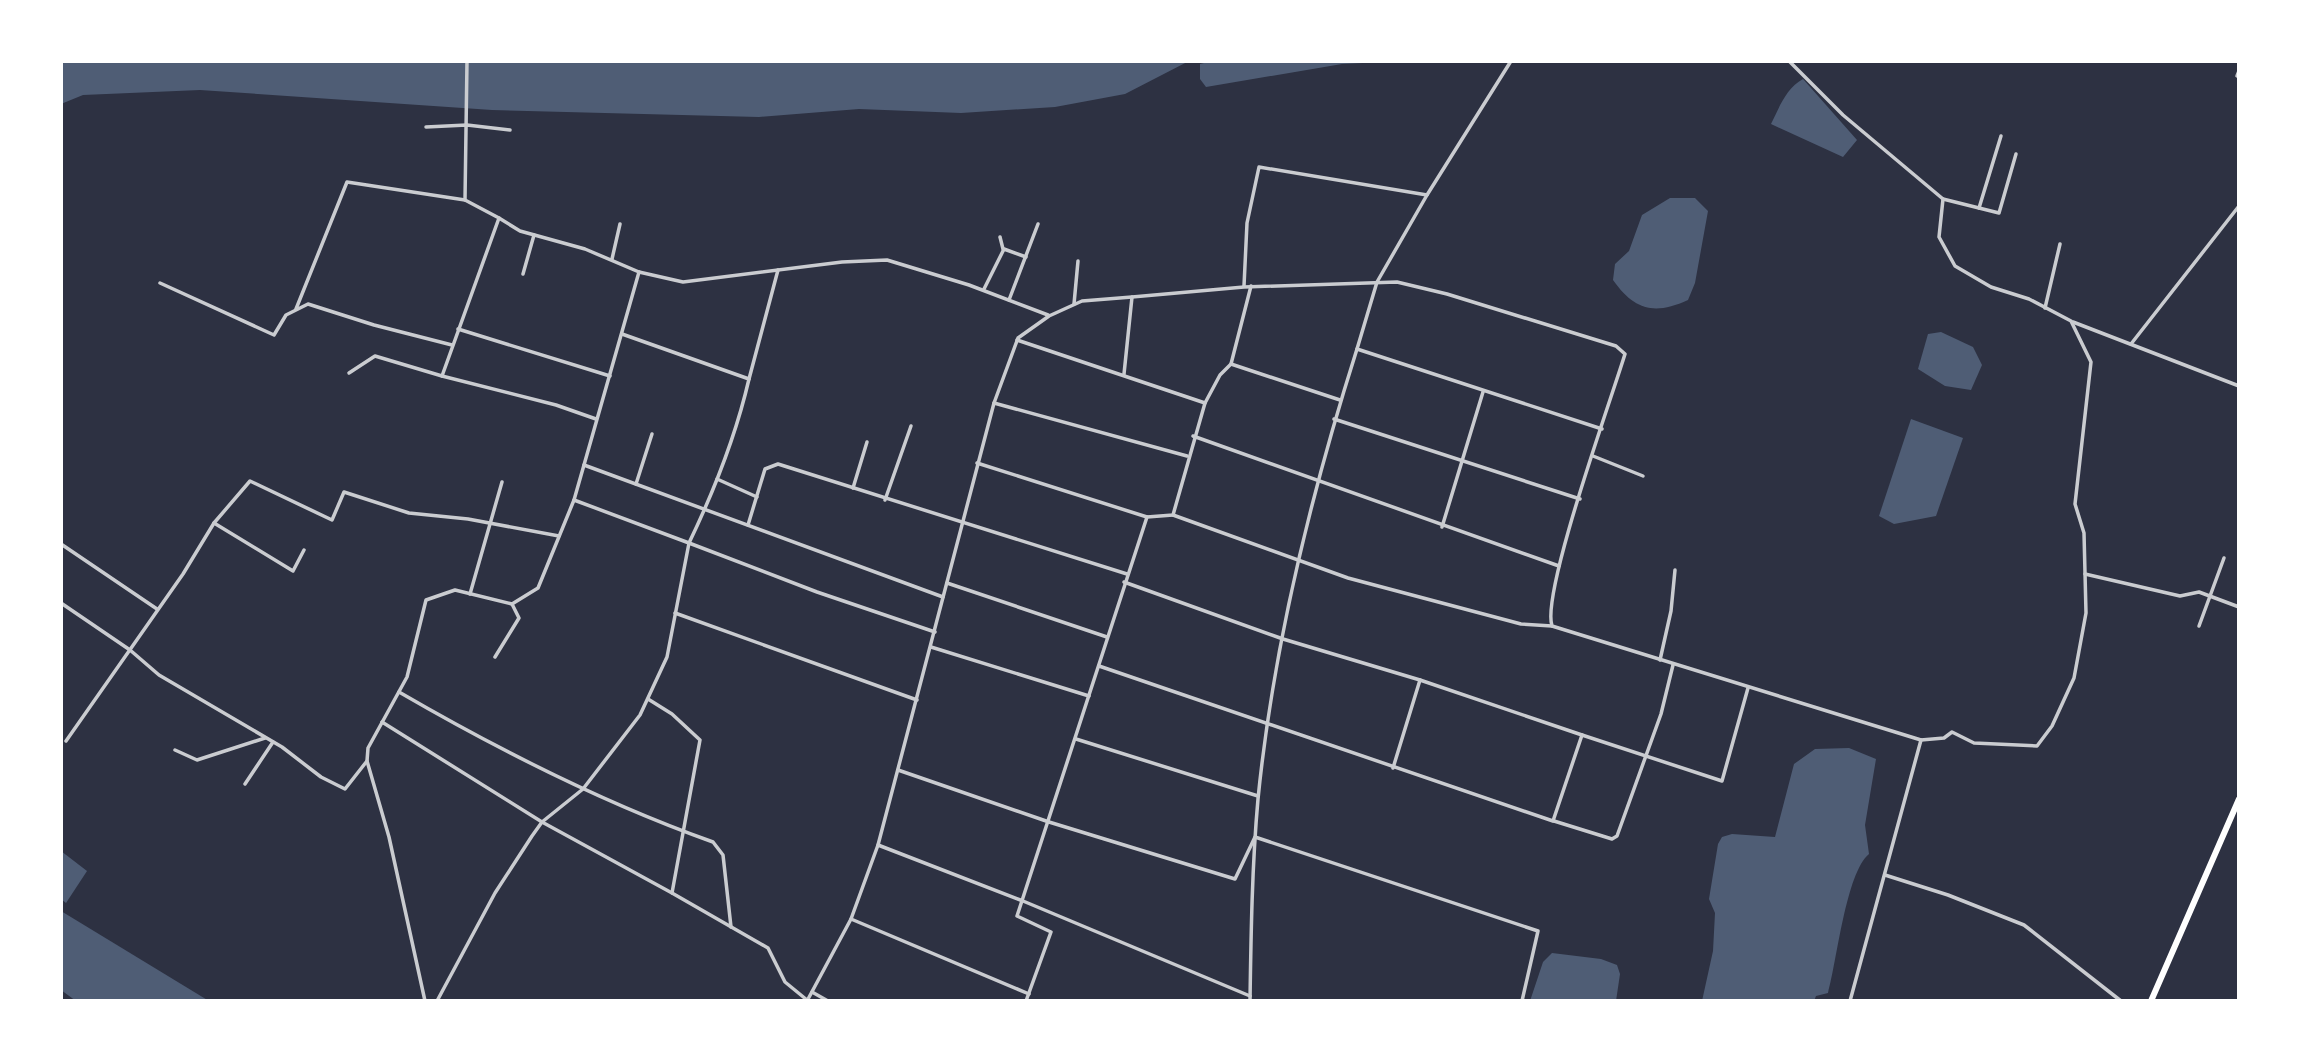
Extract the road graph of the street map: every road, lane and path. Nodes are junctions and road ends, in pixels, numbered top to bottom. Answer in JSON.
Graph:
{"nodes":[{"id":1,"x":467,"y":61,"type":"edge"},
{"id":2,"x":1511,"y":61,"type":"edge"},
{"id":3,"x":1789,"y":61,"type":"edge"},
{"id":4,"x":467,"y":125,"type":"junction"},
{"id":5,"x":426,"y":127,"type":"dead end"},
{"id":6,"x":510,"y":130,"type":"dead end"},
{"id":7,"x":2001,"y":136,"type":"dead end"},
{"id":8,"x":2016,"y":154,"type":"dead end"},
{"id":9,"x":1427,"y":195,"type":"junction"},
{"id":10,"x":1943,"y":199,"type":"junction"},
{"id":11,"x":465,"y":200,"type":"junction"},
{"id":12,"x":2239,"y":206,"type":"edge"},
{"id":13,"x":1979,"y":208,"type":"junction"},
{"id":14,"x":499,"y":218,"type":"junction"},
{"id":15,"x":620,"y":224,"type":"dead end"},
{"id":16,"x":1038,"y":224,"type":"dead end"},
{"id":17,"x":534,"y":235,"type":"junction"},
{"id":18,"x":1000,"y":237,"type":"dead end"},
{"id":19,"x":2060,"y":244,"type":"dead end"},
{"id":20,"x":1004,"y":249,"type":"junction"},
{"id":21,"x":1026,"y":257,"type":"junction"},
{"id":22,"x":612,"y":260,"type":"junction"},
{"id":23,"x":1078,"y":261,"type":"dead end"},
{"id":24,"x":778,"y":270,"type":"junction"},
{"id":25,"x":639,"y":272,"type":"junction"},
{"id":26,"x":523,"y":274,"type":"dead end"},
{"id":27,"x":160,"y":282,"type":"dead end"},
{"id":28,"x":1377,"y":282,"type":"junction"},
{"id":29,"x":1251,"y":286,"type":"junction"},
{"id":30,"x":1244,"y":287,"type":"junction"},
{"id":31,"x":983,"y":290,"type":"junction"},
{"id":32,"x":1132,"y":297,"type":"junction"},
{"id":33,"x":1009,"y":300,"type":"junction"},
{"id":34,"x":1074,"y":305,"type":"junction"},
{"id":35,"x":2045,"y":308,"type":"junction"},
{"id":36,"x":295,"y":310,"type":"junction"},
{"id":37,"x":1049,"y":316,"type":"junction"},
{"id":38,"x":2071,"y":321,"type":"junction"},
{"id":39,"x":458,"y":329,"type":"junction"},
{"id":40,"x":622,"y":334,"type":"junction"},
{"id":41,"x":1017,"y":341,"type":"junction"},
{"id":42,"x":2131,"y":344,"type":"junction"},
{"id":43,"x":453,"y":345,"type":"junction"},
{"id":44,"x":1357,"y":349,"type":"junction"},
{"id":45,"x":1231,"y":364,"type":"junction"},
{"id":46,"x":349,"y":373,"type":"dead end"},
{"id":47,"x":1124,"y":374,"type":"junction"},
{"id":48,"x":442,"y":376,"type":"junction"},
{"id":49,"x":610,"y":376,"type":"junction"},
{"id":50,"x":749,"y":379,"type":"junction"},
{"id":51,"x":2239,"y":386,"type":"edge"},
{"id":52,"x":1483,"y":391,"type":"junction"},
{"id":53,"x":1340,"y":400,"type":"junction"},
{"id":54,"x":993,"y":403,"type":"junction"},
{"id":55,"x":1205,"y":403,"type":"junction"},
{"id":56,"x":596,"y":419,"type":"junction"},
{"id":57,"x":1334,"y":419,"type":"junction"},
{"id":58,"x":911,"y":426,"type":"dead end"},
{"id":59,"x":1602,"y":429,"type":"junction"},
{"id":60,"x":653,"y":434,"type":"dead end"},
{"id":61,"x":1194,"y":436,"type":"junction"},
{"id":62,"x":867,"y":442,"type":"dead end"},
{"id":63,"x":1188,"y":456,"type":"junction"},
{"id":64,"x":1593,"y":456,"type":"junction"},
{"id":65,"x":1462,"y":460,"type":"junction"},
{"id":66,"x":977,"y":463,"type":"junction"},
{"id":67,"x":584,"y":465,"type":"junction"},
{"id":68,"x":1643,"y":475,"type":"dead end"},
{"id":69,"x":717,"y":479,"type":"junction"},
{"id":70,"x":1317,"y":480,"type":"junction"},
{"id":71,"x":502,"y":482,"type":"dead end"},
{"id":72,"x":636,"y":484,"type":"junction"},
{"id":73,"x":853,"y":488,"type":"junction"},
{"id":74,"x":757,"y":497,"type":"junction"},
{"id":75,"x":885,"y":499,"type":"junction"},
{"id":76,"x":1580,"y":499,"type":"junction"},
{"id":77,"x":574,"y":500,"type":"junction"},
{"id":78,"x":705,"y":509,"type":"junction"},
{"id":79,"x":1173,"y":515,"type":"junction"},
{"id":80,"x":1147,"y":517,"type":"junction"},
{"id":81,"x":214,"y":523,"type":"junction"},
{"id":82,"x":489,"y":523,"type":"junction"},
{"id":83,"x":960,"y":524,"type":"junction"},
{"id":84,"x":748,"y":525,"type":"junction"},
{"id":85,"x":1442,"y":527,"type":"junction"},
{"id":86,"x":559,"y":536,"type":"junction"},
{"id":87,"x":690,"y":542,"type":"junction"},
{"id":88,"x":61,"y":544,"type":"edge"},
{"id":89,"x":304,"y":550,"type":"dead end"},
{"id":90,"x":2224,"y":558,"type":"dead end"},
{"id":91,"x":1298,"y":559,"type":"junction"},
{"id":92,"x":1559,"y":566,"type":"junction"},
{"id":93,"x":1675,"y":570,"type":"dead end"},
{"id":94,"x":1127,"y":574,"type":"junction"},
{"id":95,"x":2085,"y":574,"type":"junction"},
{"id":96,"x":946,"y":583,"type":"junction"},
{"id":97,"x":1124,"y":583,"type":"junction"},
{"id":98,"x":470,"y":594,"type":"junction"},
{"id":99,"x":2209,"y":596,"type":"junction"},
{"id":100,"x":943,"y":597,"type":"junction"},
{"id":101,"x":61,"y":603,"type":"edge"},
{"id":102,"x":512,"y":604,"type":"junction"},
{"id":103,"x":2239,"y":607,"type":"edge"},
{"id":104,"x":157,"y":609,"type":"junction"},
{"id":105,"x":675,"y":614,"type":"junction"},
{"id":106,"x":1552,"y":626,"type":"junction"},
{"id":107,"x":2199,"y":626,"type":"dead end"},
{"id":108,"x":935,"y":632,"type":"junction"},
{"id":109,"x":1107,"y":637,"type":"junction"},
{"id":110,"x":1283,"y":639,"type":"junction"},
{"id":111,"x":931,"y":647,"type":"junction"},
{"id":112,"x":130,"y":650,"type":"junction"},
{"id":113,"x":495,"y":657,"type":"dead end"},
{"id":114,"x":1660,"y":660,"type":"junction"},
{"id":115,"x":1673,"y":665,"type":"junction"},
{"id":116,"x":1098,"y":666,"type":"junction"},
{"id":117,"x":1420,"y":680,"type":"junction"},
{"id":118,"x":1748,"y":688,"type":"junction"},
{"id":119,"x":399,"y":692,"type":"junction"},
{"id":120,"x":1090,"y":696,"type":"junction"},
{"id":121,"x":648,"y":699,"type":"junction"},
{"id":122,"x":916,"y":699,"type":"junction"},
{"id":123,"x":382,"y":722,"type":"junction"},
{"id":124,"x":1270,"y":722,"type":"junction"},
{"id":125,"x":1582,"y":735,"type":"junction"},
{"id":126,"x":265,"y":738,"type":"junction"},
{"id":127,"x":1076,"y":739,"type":"junction"},
{"id":128,"x":1921,"y":740,"type":"junction"},
{"id":129,"x":66,"y":741,"type":"dead end"},
{"id":130,"x":273,"y":742,"type":"junction"},
{"id":131,"x":175,"y":750,"type":"dead end"},
{"id":132,"x":1644,"y":755,"type":"junction"},
{"id":133,"x":367,"y":761,"type":"junction"},
{"id":134,"x":1394,"y":768,"type":"junction"},
{"id":135,"x":898,"y":770,"type":"junction"},
{"id":136,"x":244,"y":784,"type":"dead end"},
{"id":137,"x":583,"y":789,"type":"junction"},
{"id":138,"x":1258,"y":796,"type":"junction"},
{"id":139,"x":2239,"y":799,"type":"edge"},
{"id":140,"x":1553,"y":821,"type":"junction"},
{"id":141,"x":542,"y":822,"type":"junction"},
{"id":142,"x":1049,"y":822,"type":"junction"},
{"id":143,"x":682,"y":831,"type":"junction"},
{"id":144,"x":1255,"y":837,"type":"junction"},
{"id":145,"x":878,"y":845,"type":"junction"},
{"id":146,"x":1885,"y":875,"type":"junction"},
{"id":147,"x":672,"y":893,"type":"junction"},
{"id":148,"x":1023,"y":901,"type":"junction"},
{"id":149,"x":851,"y":919,"type":"junction"},
{"id":150,"x":731,"y":926,"type":"junction"},
{"id":151,"x":813,"y":992,"type":"junction"},
{"id":152,"x":1029,"y":993,"type":"junction"},
{"id":153,"x":1250,"y":998,"type":"edge"},
{"id":154,"x":807,"y":1000,"type":"edge"},
{"id":155,"x":425,"y":1001,"type":"edge"},
{"id":156,"x":437,"y":1001,"type":"edge"},
{"id":157,"x":828,"y":1001,"type":"edge"},
{"id":158,"x":1026,"y":1001,"type":"edge"},
{"id":159,"x":1522,"y":1001,"type":"edge"},
{"id":160,"x":1850,"y":1001,"type":"edge"},
{"id":161,"x":2121,"y":1001,"type":"edge"},
{"id":162,"x":2151,"y":1001,"type":"edge"}],
"edges":[{"from":1,"to":4,"type":"street"},
{"from":2,"to":9,"type":"street"},
{"from":3,"to":10,"type":"street"},
{"from":4,"to":5,"type":"street"},
{"from":4,"to":6,"type":"street"},
{"from":4,"to":11,"type":"street"},
{"from":7,"to":13,"type":"street"},
{"from":8,"to":13,"type":"street"},
{"from":9,"to":28,"type":"street"},
{"from":9,"to":30,"type":"street"},
{"from":10,"to":13,"type":"street"},
{"from":10,"to":35,"type":"street"},
{"from":11,"to":14,"type":"street"},
{"from":11,"to":36,"type":"street"},
{"from":12,"to":42,"type":"street"},
{"from":14,"to":17,"type":"street"},
{"from":14,"to":39,"type":"street"},
{"from":15,"to":22,"type":"street"},
{"from":16,"to":21,"type":"street"},
{"from":17,"to":22,"type":"street"},
{"from":17,"to":26,"type":"street"},
{"from":18,"to":20,"type":"street"},
{"from":19,"to":35,"type":"street"},
{"from":20,"to":21,"type":"street"},
{"from":20,"to":31,"type":"street"},
{"from":21,"to":33,"type":"street"},
{"from":22,"to":25,"type":"street"},
{"from":23,"to":34,"type":"street"},
{"from":24,"to":25,"type":"street"},
{"from":24,"to":31,"type":"street"},
{"from":24,"to":50,"type":"street"},
{"from":25,"to":40,"type":"street"},
{"from":27,"to":36,"type":"street"},
{"from":28,"to":29,"type":"street"},
{"from":28,"to":44,"type":"street"},
{"from":28,"to":59,"type":"street"},
{"from":29,"to":30,"type":"street"},
{"from":29,"to":45,"type":"street"},
{"from":30,"to":32,"type":"street"},
{"from":31,"to":33,"type":"street"},
{"from":32,"to":34,"type":"street"},
{"from":32,"to":47,"type":"street"},
{"from":33,"to":37,"type":"street"},
{"from":34,"to":37,"type":"street"},
{"from":35,"to":38,"type":"street"},
{"from":36,"to":43,"type":"street"},
{"from":37,"to":41,"type":"street"},
{"from":38,"to":42,"type":"street"},
{"from":38,"to":95,"type":"street"},
{"from":39,"to":43,"type":"street"},
{"from":39,"to":49,"type":"street"},
{"from":40,"to":49,"type":"street"},
{"from":40,"to":50,"type":"street"},
{"from":41,"to":47,"type":"street"},
{"from":41,"to":54,"type":"street"},
{"from":42,"to":51,"type":"street"},
{"from":43,"to":48,"type":"street"},
{"from":44,"to":52,"type":"street"},
{"from":44,"to":53,"type":"street"},
{"from":45,"to":53,"type":"street"},
{"from":45,"to":55,"type":"street"},
{"from":46,"to":48,"type":"street"},
{"from":47,"to":55,"type":"street"},
{"from":48,"to":56,"type":"street"},
{"from":49,"to":56,"type":"street"},
{"from":50,"to":69,"type":"street"},
{"from":52,"to":59,"type":"street"},
{"from":52,"to":65,"type":"street"},
{"from":53,"to":57,"type":"street"},
{"from":54,"to":63,"type":"street"},
{"from":54,"to":66,"type":"street"},
{"from":55,"to":61,"type":"street"},
{"from":56,"to":67,"type":"street"},
{"from":57,"to":65,"type":"street"},
{"from":57,"to":70,"type":"street"},
{"from":58,"to":75,"type":"street"},
{"from":59,"to":64,"type":"street"},
{"from":60,"to":72,"type":"street"},
{"from":61,"to":63,"type":"street"},
{"from":61,"to":70,"type":"street"},
{"from":62,"to":73,"type":"street"},
{"from":63,"to":79,"type":"street"},
{"from":64,"to":68,"type":"street"},
{"from":64,"to":76,"type":"street"},
{"from":65,"to":76,"type":"street"},
{"from":65,"to":85,"type":"street"},
{"from":66,"to":80,"type":"street"},
{"from":66,"to":83,"type":"street"},
{"from":67,"to":72,"type":"street"},
{"from":67,"to":77,"type":"street"},
{"from":69,"to":74,"type":"street"},
{"from":69,"to":78,"type":"street"},
{"from":70,"to":85,"type":"street"},
{"from":70,"to":91,"type":"street"},
{"from":71,"to":82,"type":"street"},
{"from":72,"to":78,"type":"street"},
{"from":73,"to":74,"type":"street"},
{"from":73,"to":75,"type":"street"},
{"from":74,"to":84,"type":"street"},
{"from":75,"to":83,"type":"street"},
{"from":76,"to":92,"type":"street"},
{"from":77,"to":86,"type":"street"},
{"from":77,"to":87,"type":"street"},
{"from":78,"to":84,"type":"street"},
{"from":78,"to":87,"type":"street"},
{"from":79,"to":80,"type":"street"},
{"from":79,"to":91,"type":"street"},
{"from":80,"to":94,"type":"street"},
{"from":81,"to":82,"type":"street"},
{"from":81,"to":89,"type":"street"},
{"from":81,"to":104,"type":"street"},
{"from":82,"to":86,"type":"street"},
{"from":82,"to":98,"type":"street"},
{"from":83,"to":94,"type":"street"},
{"from":83,"to":96,"type":"street"},
{"from":84,"to":100,"type":"street"},
{"from":85,"to":92,"type":"street"},
{"from":86,"to":102,"type":"street"},
{"from":87,"to":105,"type":"street"},
{"from":87,"to":108,"type":"street"},
{"from":88,"to":104,"type":"street"},
{"from":90,"to":99,"type":"street"},
{"from":91,"to":106,"type":"street"},
{"from":91,"to":110,"type":"street"},
{"from":92,"to":106,"type":"street"},
{"from":93,"to":114,"type":"street"},
{"from":94,"to":97,"type":"street"},
{"from":95,"to":99,"type":"street"},
{"from":95,"to":128,"type":"street"},
{"from":96,"to":100,"type":"street"},
{"from":96,"to":109,"type":"street"},
{"from":97,"to":109,"type":"street"},
{"from":97,"to":110,"type":"street"},
{"from":98,"to":102,"type":"street"},
{"from":98,"to":119,"type":"street"},
{"from":99,"to":103,"type":"street"},
{"from":99,"to":107,"type":"street"},
{"from":100,"to":108,"type":"street"},
{"from":101,"to":112,"type":"street"},
{"from":102,"to":113,"type":"street"},
{"from":104,"to":112,"type":"street"},
{"from":105,"to":121,"type":"street"},
{"from":105,"to":122,"type":"street"},
{"from":106,"to":114,"type":"street"},
{"from":108,"to":111,"type":"street"},
{"from":109,"to":116,"type":"street"},
{"from":110,"to":117,"type":"street"},
{"from":110,"to":124,"type":"street"},
{"from":111,"to":120,"type":"street"},
{"from":111,"to":122,"type":"street"},
{"from":112,"to":126,"type":"street"},
{"from":112,"to":129,"type":"street"},
{"from":114,"to":115,"type":"street"},
{"from":115,"to":118,"type":"street"},
{"from":115,"to":132,"type":"street"},
{"from":116,"to":120,"type":"street"},
{"from":116,"to":124,"type":"street"},
{"from":117,"to":125,"type":"street"},
{"from":117,"to":134,"type":"street"},
{"from":118,"to":128,"type":"street"},
{"from":118,"to":132,"type":"street"},
{"from":119,"to":123,"type":"street"},
{"from":119,"to":137,"type":"street"},
{"from":120,"to":127,"type":"street"},
{"from":121,"to":137,"type":"street"},
{"from":121,"to":143,"type":"street"},
{"from":122,"to":135,"type":"street"},
{"from":123,"to":133,"type":"street"},
{"from":123,"to":141,"type":"street"},
{"from":124,"to":134,"type":"street"},
{"from":124,"to":138,"type":"street"},
{"from":125,"to":132,"type":"street"},
{"from":125,"to":140,"type":"street"},
{"from":126,"to":130,"type":"street"},
{"from":126,"to":131,"type":"street"},
{"from":127,"to":138,"type":"street"},
{"from":127,"to":142,"type":"street"},
{"from":128,"to":146,"type":"street"},
{"from":130,"to":133,"type":"street"},
{"from":130,"to":136,"type":"street"},
{"from":132,"to":140,"type":"street"},
{"from":133,"to":155,"type":"street"},
{"from":134,"to":140,"type":"street"},
{"from":135,"to":142,"type":"street"},
{"from":135,"to":145,"type":"street"},
{"from":137,"to":141,"type":"street"},
{"from":137,"to":143,"type":"street"},
{"from":138,"to":144,"type":"street"},
{"from":139,"to":162,"type":"highway"},
{"from":141,"to":147,"type":"street"},
{"from":141,"to":156,"type":"street"},
{"from":142,"to":144,"type":"street"},
{"from":142,"to":148,"type":"street"},
{"from":143,"to":147,"type":"street"},
{"from":143,"to":150,"type":"street"},
{"from":144,"to":153,"type":"street"},
{"from":144,"to":159,"type":"street"},
{"from":145,"to":148,"type":"street"},
{"from":145,"to":149,"type":"street"},
{"from":146,"to":160,"type":"street"},
{"from":146,"to":161,"type":"street"},
{"from":147,"to":150,"type":"street"},
{"from":148,"to":152,"type":"street"},
{"from":148,"to":153,"type":"street"},
{"from":149,"to":151,"type":"street"},
{"from":149,"to":152,"type":"street"},
{"from":150,"to":154,"type":"street"},
{"from":151,"to":154,"type":"street"},
{"from":151,"to":157,"type":"street"},
{"from":152,"to":158,"type":"street"}]}
